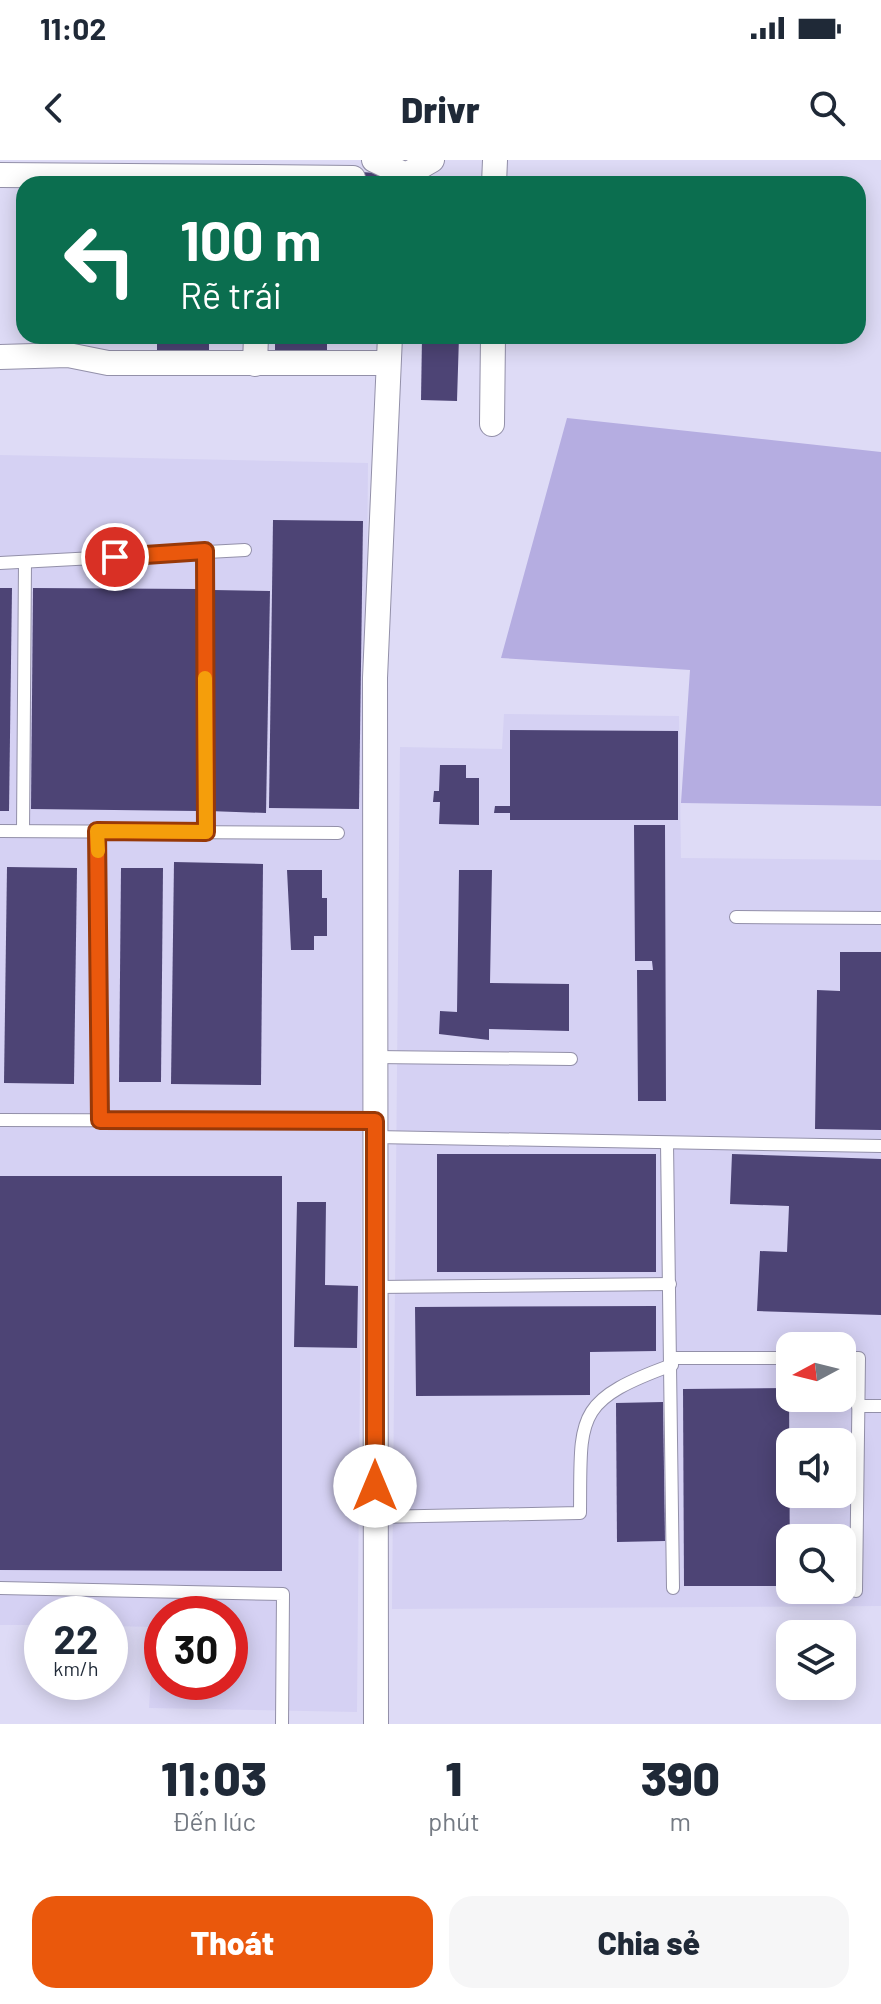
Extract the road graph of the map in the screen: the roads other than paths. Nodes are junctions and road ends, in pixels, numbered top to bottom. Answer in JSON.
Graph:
{"nodes":[{"id":1,"x":374,"y":160,"type":"edge"},
{"id":2,"x":432,"y":160,"type":"edge"},
{"id":3,"x":0,"y":175,"type":"edge"},
{"id":4,"x":52,"y":176,"type":"edge"},
{"id":5,"x":399,"y":176,"type":"edge"},
{"id":6,"x":410,"y":176,"type":"edge"},
{"id":7,"x":256,"y":344,"type":"edge"},
{"id":8,"x":389,"y":344,"type":"edge"},
{"id":9,"x":493,"y":344,"type":"edge"},
{"id":10,"x":0,"y":357,"type":"edge"},
{"id":11,"x":387,"y":363,"type":"junction"},
{"id":12,"x":255,"y":364,"type":"junction"},
{"id":13,"x":492,"y":424,"type":"dead end"},
{"id":14,"x":245,"y":550,"type":"dead end"},
{"id":15,"x":205,"y":551,"type":"junction"},
{"id":16,"x":25,"y":562,"type":"junction"},
{"id":17,"x":0,"y":563,"type":"edge"},
{"id":18,"x":0,"y":831,"type":"edge"},
{"id":19,"x":23,"y":831,"type":"junction"},
{"id":20,"x":97,"y":831,"type":"junction"},
{"id":21,"x":206,"y":832,"type":"junction"},
{"id":22,"x":338,"y":833,"type":"dead end"},
{"id":23,"x":736,"y":917,"type":"dead end"},
{"id":24,"x":881,"y":918,"type":"edge"},
{"id":25,"x":375,"y":1057,"type":"junction"},
{"id":26,"x":571,"y":1059,"type":"dead end"},
{"id":27,"x":0,"y":1120,"type":"edge"},
{"id":28,"x":100,"y":1120,"type":"junction"},
{"id":29,"x":375,"y":1129,"type":"junction"},
{"id":30,"x":667,"y":1143,"type":"junction"},
{"id":31,"x":881,"y":1146,"type":"edge"},
{"id":32,"x":670,"y":1284,"type":"junction"},
{"id":33,"x":375,"y":1287,"type":"junction"},
{"id":34,"x":776,"y":1358,"type":"edge"},
{"id":35,"x":856,"y":1358,"type":"edge"},
{"id":36,"x":672,"y":1361,"type":"junction"},
{"id":37,"x":858,"y":1406,"type":"junction"},
{"id":38,"x":881,"y":1406,"type":"edge"},
{"id":39,"x":375,"y":1517,"type":"junction"},
{"id":40,"x":0,"y":1588,"type":"edge"},
{"id":41,"x":673,"y":1588,"type":"dead end"},
{"id":42,"x":856,"y":1591,"type":"dead end"},
{"id":43,"x":282,"y":1724,"type":"edge"},
{"id":44,"x":376,"y":1724,"type":"edge"}],
"edges":[{"from":1,"to":5,"type":"street"},
{"from":2,"to":6,"type":"street"},
{"from":3,"to":4,"type":"street"},
{"from":7,"to":12,"type":"street"},
{"from":8,"to":11,"type":"street"},
{"from":9,"to":13,"type":"street"},
{"from":10,"to":12,"type":"street"},
{"from":11,"to":12,"type":"street"},
{"from":11,"to":25,"type":"street"},
{"from":14,"to":15,"type":"lane"},
{"from":15,"to":16,"type":"lane"},
{"from":15,"to":21,"type":"lane"},
{"from":16,"to":17,"type":"lane"},
{"from":16,"to":19,"type":"lane"},
{"from":18,"to":19,"type":"lane"},
{"from":19,"to":20,"type":"lane"},
{"from":20,"to":21,"type":"lane"},
{"from":20,"to":28,"type":"lane"},
{"from":21,"to":22,"type":"lane"},
{"from":23,"to":24,"type":"lane"},
{"from":25,"to":26,"type":"lane"},
{"from":25,"to":29,"type":"street"},
{"from":27,"to":28,"type":"lane"},
{"from":28,"to":29,"type":"lane"},
{"from":29,"to":30,"type":"lane"},
{"from":29,"to":33,"type":"street"},
{"from":30,"to":31,"type":"lane"},
{"from":30,"to":32,"type":"lane"},
{"from":32,"to":33,"type":"lane"},
{"from":32,"to":36,"type":"lane"},
{"from":33,"to":39,"type":"street"},
{"from":34,"to":36,"type":"lane"},
{"from":35,"to":37,"type":"lane"},
{"from":36,"to":39,"type":"lane"},
{"from":36,"to":41,"type":"lane"},
{"from":37,"to":38,"type":"lane"},
{"from":37,"to":42,"type":"lane"},
{"from":39,"to":44,"type":"street"},
{"from":40,"to":43,"type":"lane"}]}
